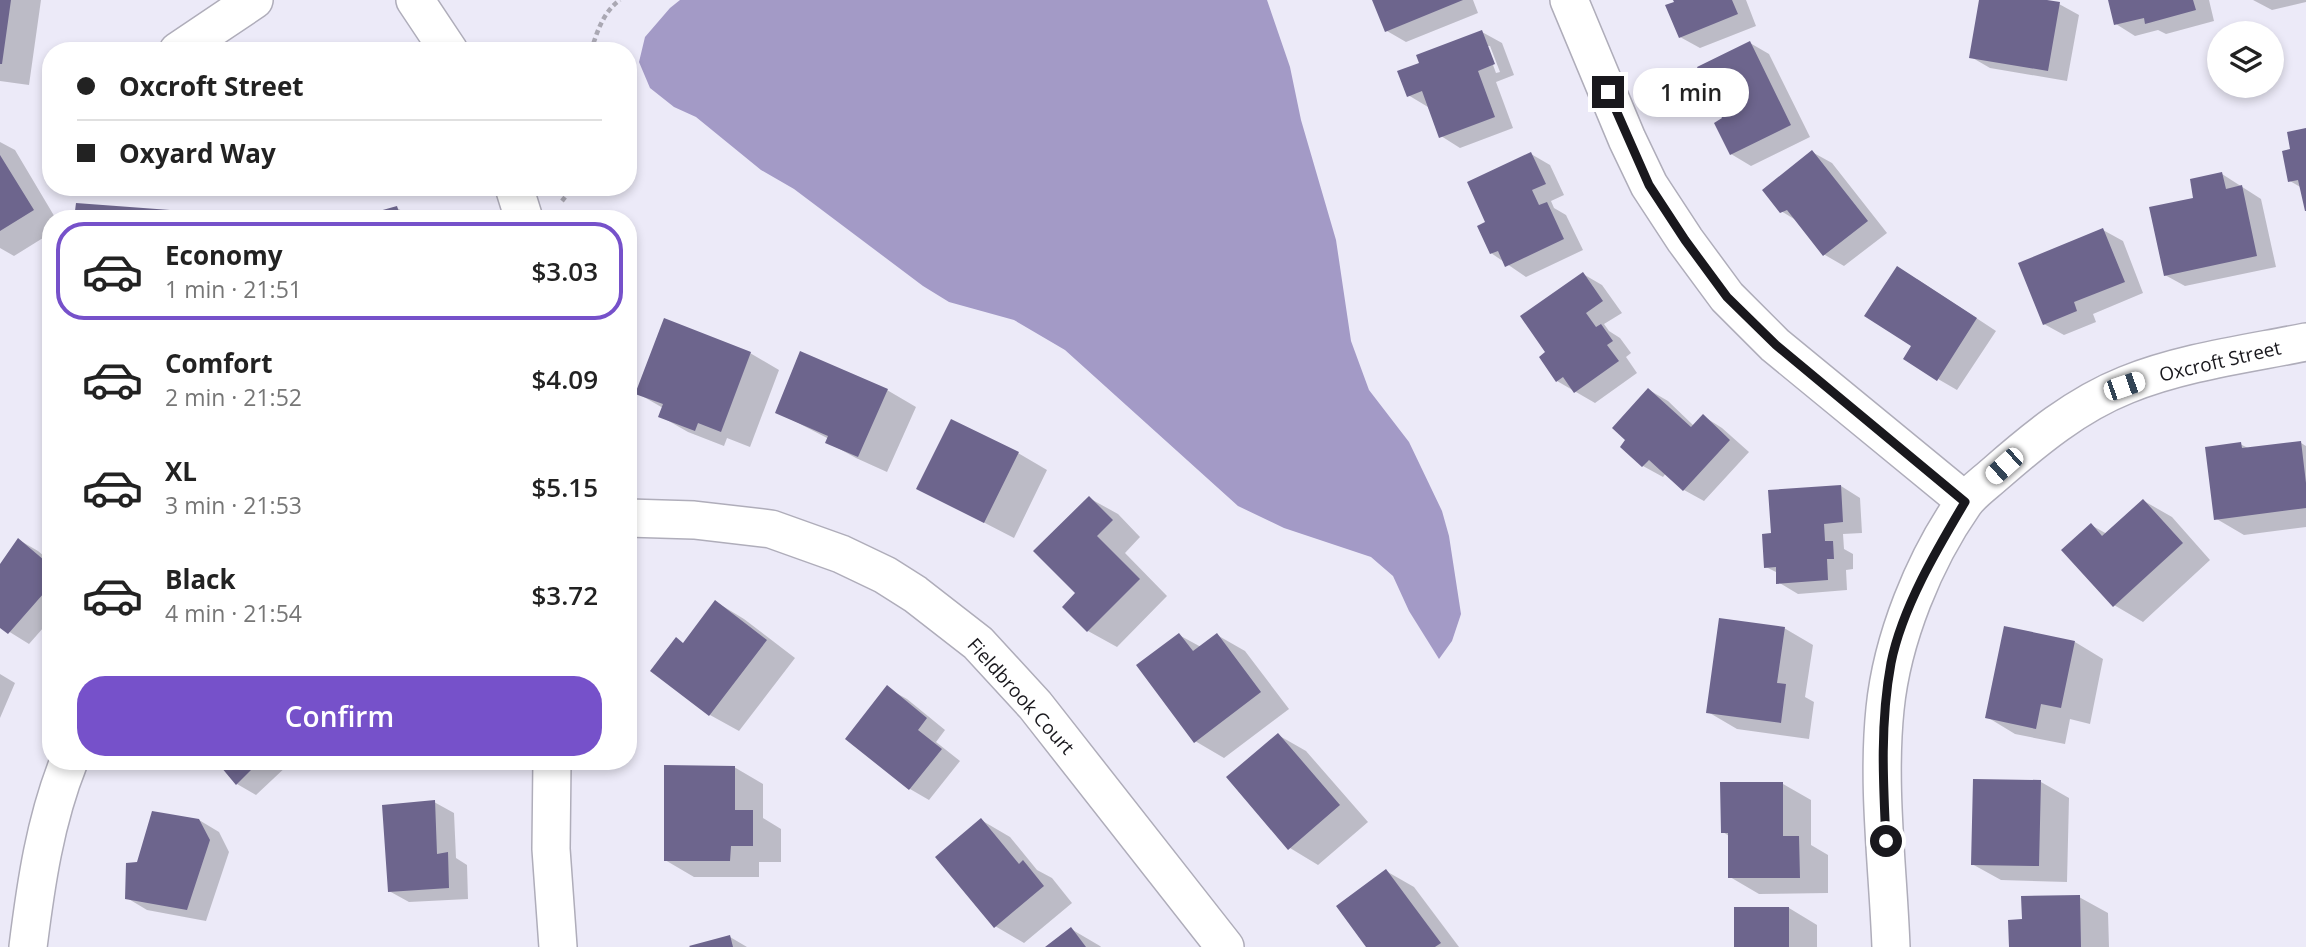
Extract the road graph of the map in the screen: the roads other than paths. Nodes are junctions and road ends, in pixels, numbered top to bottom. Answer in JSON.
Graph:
{"nodes":[{"id":1,"x":254,"y":0,"type":"edge"},
{"id":2,"x":415,"y":0,"type":"edge"},
{"id":3,"x":1569,"y":0,"type":"edge"},
{"id":4,"x":191,"y":42,"type":"edge"},
{"id":5,"x":443,"y":42,"type":"edge"},
{"id":6,"x":2306,"y":342,"type":"edge"},
{"id":7,"x":1965,"y":502,"type":"junction"},
{"id":8,"x":637,"y":518,"type":"edge"},
{"id":9,"x":66,"y":770,"type":"edge"},
{"id":10,"x":552,"y":770,"type":"edge"},
{"id":11,"x":28,"y":947,"type":"edge"},
{"id":12,"x":558,"y":947,"type":"edge"},
{"id":13,"x":1224,"y":947,"type":"edge"},
{"id":14,"x":1891,"y":947,"type":"edge"}],
"edges":[{"from":1,"to":4,"type":"street"},
{"from":2,"to":5,"type":"street"},
{"from":3,"to":7,"type":"street"},
{"from":6,"to":7,"type":"street","name":"Oxcroft Street"},
{"from":7,"to":14,"type":"street","name":"Oxcroft Street"},
{"from":8,"to":13,"type":"street","name":"Fieldbrook Court"},
{"from":9,"to":11,"type":"street"},
{"from":10,"to":12,"type":"street"}]}
